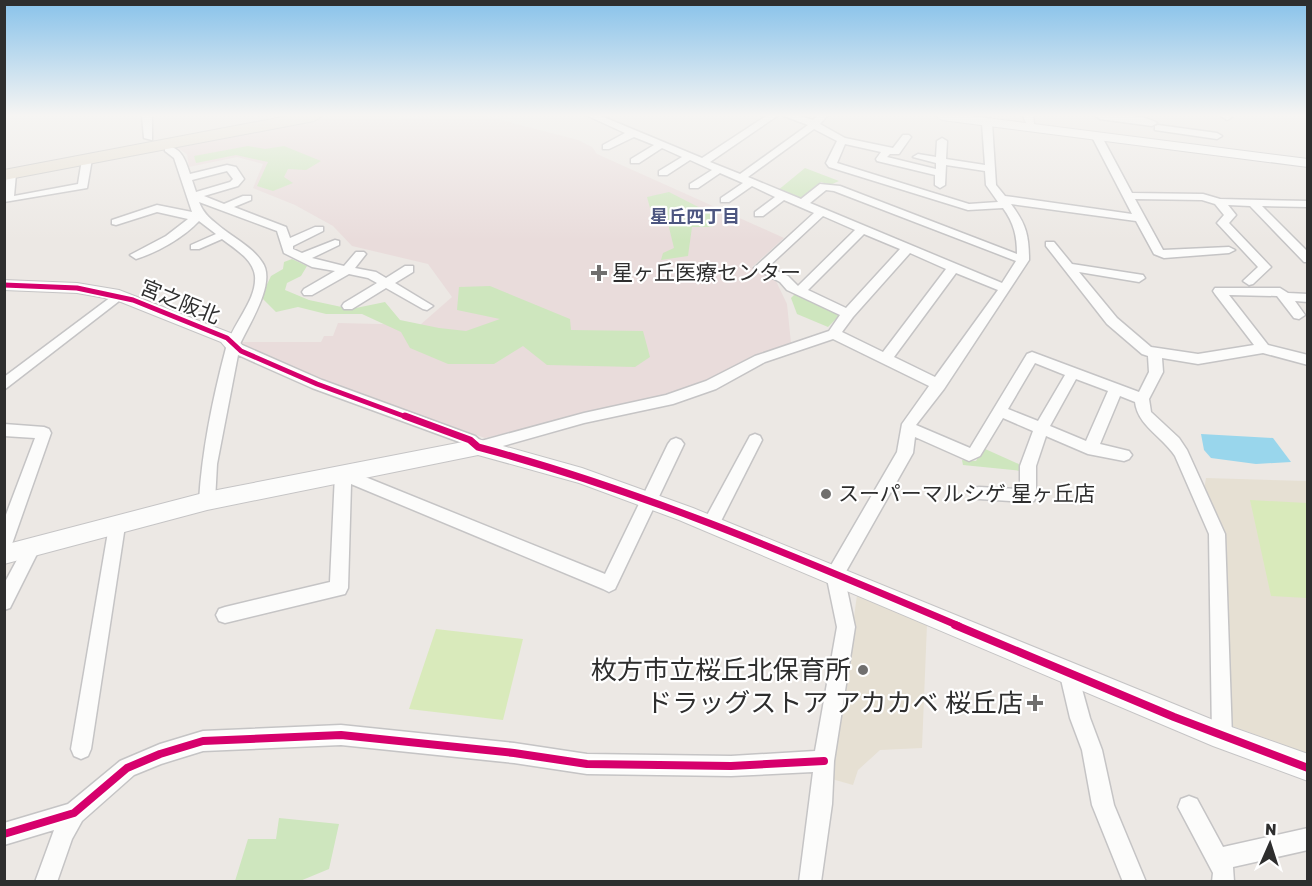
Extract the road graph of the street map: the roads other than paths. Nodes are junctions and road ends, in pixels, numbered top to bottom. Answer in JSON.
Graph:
{"nodes":[{"id":1,"x":86,"y":157,"type":"edge"},
{"id":2,"x":95,"y":157,"type":"edge"},
{"id":3,"x":179,"y":157,"type":"edge"},
{"id":4,"x":641,"y":157,"type":"edge"},
{"id":5,"x":688,"y":157,"type":"edge"},
{"id":6,"x":693,"y":157,"type":"edge"},
{"id":7,"x":710,"y":157,"type":"edge"},
{"id":8,"x":774,"y":157,"type":"edge"},
{"id":9,"x":834,"y":157,"type":"edge"},
{"id":10,"x":882,"y":157,"type":"edge"},
{"id":11,"x":920,"y":157,"type":"edge"},
{"id":12,"x":940,"y":157,"type":"edge"},
{"id":13,"x":989,"y":157,"type":"edge"},
{"id":14,"x":1107,"y":157,"type":"edge"},
{"id":15,"x":1262,"y":157,"type":"edge"},
{"id":16,"x":87,"y":159,"type":"junction"},
{"id":17,"x":635,"y":161,"type":"dead end"},
{"id":18,"x":940,"y":161,"type":"junction"},
{"id":19,"x":703,"y":162,"type":"junction"},
{"id":20,"x":1308,"y":163,"type":"edge"},
{"id":21,"x":720,"y":169,"type":"junction"},
{"id":22,"x":990,"y":169,"type":"junction"},
{"id":23,"x":853,"y":171,"type":"junction"},
{"id":24,"x":940,"y":172,"type":"junction"},
{"id":25,"x":7,"y":173,"type":"edge"},
{"id":26,"x":663,"y":173,"type":"dead end"},
{"id":27,"x":187,"y":178,"type":"junction"},
{"id":28,"x":747,"y":179,"type":"junction"},
{"id":29,"x":940,"y":184,"type":"dead end"},
{"id":30,"x":694,"y":186,"type":"dead end"},
{"id":31,"x":836,"y":188,"type":"junction"},
{"id":32,"x":192,"y":196,"type":"junction"},
{"id":33,"x":783,"y":196,"type":"junction"},
{"id":34,"x":1127,"y":196,"type":"junction"},
{"id":35,"x":247,"y":198,"type":"dead end"},
{"id":36,"x":725,"y":200,"type":"dead end"},
{"id":37,"x":1002,"y":202,"type":"junction"},
{"id":38,"x":1219,"y":202,"type":"junction"},
{"id":39,"x":1253,"y":203,"type":"junction"},
{"id":40,"x":802,"y":204,"type":"junction"},
{"id":41,"x":1308,"y":204,"type":"edge"},
{"id":42,"x":226,"y":207,"type":"junction"},
{"id":43,"x":175,"y":212,"type":"junction"},
{"id":44,"x":821,"y":212,"type":"junction"},
{"id":45,"x":759,"y":214,"type":"dead end"},
{"id":46,"x":198,"y":215,"type":"junction"},
{"id":47,"x":1139,"y":218,"type":"junction"},
{"id":48,"x":159,"y":219,"type":"dead end"},
{"id":49,"x":116,"y":222,"type":"dead end"},
{"id":50,"x":319,"y":229,"type":"dead end"},
{"id":51,"x":862,"y":229,"type":"junction"},
{"id":52,"x":223,"y":235,"type":"junction"},
{"id":53,"x":335,"y":243,"type":"dead end"},
{"id":54,"x":1050,"y":244,"type":"dead end"},
{"id":55,"x":286,"y":245,"type":"junction"},
{"id":56,"x":195,"y":247,"type":"dead end"},
{"id":57,"x":908,"y":248,"type":"junction"},
{"id":58,"x":1229,"y":250,"type":"dead end"},
{"id":59,"x":360,"y":254,"type":"dead end"},
{"id":60,"x":136,"y":255,"type":"dead end"},
{"id":61,"x":303,"y":257,"type":"junction"},
{"id":62,"x":1308,"y":259,"type":"edge"},
{"id":63,"x":1023,"y":260,"type":"junction"},
{"id":64,"x":953,"y":267,"type":"junction"},
{"id":65,"x":1069,"y":267,"type":"junction"},
{"id":66,"x":409,"y":269,"type":"dead end"},
{"id":67,"x":347,"y":270,"type":"junction"},
{"id":68,"x":1139,"y":278,"type":"dead end"},
{"id":69,"x":1249,"y":281,"type":"dead end"},
{"id":70,"x":386,"y":283,"type":"junction"},
{"id":71,"x":4,"y":285,"type":"edge"},
{"id":72,"x":1005,"y":289,"type":"junction"},
{"id":73,"x":800,"y":291,"type":"junction"},
{"id":74,"x":308,"y":292,"type":"dead end"},
{"id":75,"x":119,"y":296,"type":"junction"},
{"id":76,"x":1284,"y":297,"type":"junction"},
{"id":77,"x":1308,"y":298,"type":"edge"},
{"id":78,"x":348,"y":306,"type":"dead end"},
{"id":79,"x":427,"y":306,"type":"dead end"},
{"id":80,"x":848,"y":314,"type":"junction"},
{"id":81,"x":1299,"y":315,"type":"dead end"},
{"id":82,"x":834,"y":334,"type":"junction"},
{"id":83,"x":233,"y":345,"type":"junction"},
{"id":84,"x":1263,"y":348,"type":"junction"},
{"id":85,"x":1155,"y":353,"type":"junction"},
{"id":86,"x":885,"y":359,"type":"junction"},
{"id":87,"x":1308,"y":360,"type":"edge"},
{"id":88,"x":1073,"y":372,"type":"junction"},
{"id":89,"x":4,"y":385,"type":"edge"},
{"id":90,"x":939,"y":385,"type":"junction"},
{"id":91,"x":1116,"y":388,"type":"junction"},
{"id":92,"x":1142,"y":399,"type":"junction"},
{"id":93,"x":1000,"y":411,"type":"junction"},
{"id":94,"x":909,"y":428,"type":"junction"},
{"id":95,"x":1041,"y":429,"type":"junction"},
{"id":96,"x":4,"y":430,"type":"edge"},
{"id":97,"x":755,"y":440,"type":"dead end"},
{"id":98,"x":676,"y":444,"type":"dead end"},
{"id":99,"x":478,"y":447,"type":"junction"},
{"id":100,"x":1091,"y":448,"type":"junction"},
{"id":101,"x":1124,"y":455,"type":"dead end"},
{"id":102,"x":343,"y":474,"type":"junction"},
{"id":103,"x":979,"y":493,"type":"dead end"},
{"id":104,"x":207,"y":501,"type":"junction"},
{"id":105,"x":648,"y":501,"type":"junction"},
{"id":106,"x":711,"y":524,"type":"junction"},
{"id":107,"x":117,"y":526,"type":"junction"},
{"id":108,"x":4,"y":544,"type":"edge"},
{"id":109,"x":32,"y":548,"type":"junction"},
{"id":110,"x":4,"y":555,"type":"edge"},
{"id":111,"x":835,"y":574,"type":"junction"},
{"id":112,"x":4,"y":602,"type":"edge"},
{"id":113,"x":225,"y":615,"type":"dead end"},
{"id":114,"x":1068,"y":671,"type":"junction"},
{"id":115,"x":1222,"y":737,"type":"junction"},
{"id":116,"x":81,"y":749,"type":"dead end"},
{"id":117,"x":824,"y":761,"type":"junction"},
{"id":118,"x":1308,"y":768,"type":"edge"},
{"id":119,"x":1189,"y":807,"type":"dead end"},
{"id":120,"x":74,"y":813,"type":"junction"},
{"id":121,"x":4,"y":834,"type":"edge"},
{"id":122,"x":1308,"y":839,"type":"edge"},
{"id":123,"x":1218,"y":859,"type":"junction"},
{"id":124,"x":46,"y":882,"type":"edge"},
{"id":125,"x":810,"y":882,"type":"edge"},
{"id":126,"x":1135,"y":882,"type":"edge"},
{"id":127,"x":1223,"y":882,"type":"edge"}],
"edges":[{"from":1,"to":25,"type":"highway"},
{"from":2,"to":16,"type":"highway"},
{"from":3,"to":27,"type":"street"},
{"from":4,"to":17,"type":"street"},
{"from":5,"to":26,"type":"street"},
{"from":6,"to":19,"type":"street"},
{"from":7,"to":19,"type":"street"},
{"from":8,"to":28,"type":"street"},
{"from":9,"to":23,"type":"street"},
{"from":10,"to":24,"type":"street"},
{"from":11,"to":18,"type":"street"},
{"from":12,"to":18,"type":"street"},
{"from":13,"to":22,"type":"street"},
{"from":14,"to":34,"type":"street"},
{"from":15,"to":20,"type":"street"},
{"from":16,"to":25,"type":"highway"},
{"from":16,"to":25,"type":"street"},
{"from":18,"to":22,"type":"street"},
{"from":18,"to":24,"type":"street"},
{"from":19,"to":21,"type":"street"},
{"from":21,"to":28,"type":"street"},
{"from":21,"to":30,"type":"street"},
{"from":22,"to":37,"type":"street"},
{"from":23,"to":31,"type":"street"},
{"from":23,"to":37,"type":"street"},
{"from":24,"to":29,"type":"street"},
{"from":27,"to":32,"type":"street"},
{"from":27,"to":32,"type":"street"},
{"from":28,"to":33,"type":"street"},
{"from":28,"to":36,"type":"street"},
{"from":31,"to":40,"type":"street"},
{"from":31,"to":63,"type":"street"},
{"from":32,"to":42,"type":"street"},
{"from":32,"to":46,"type":"street"},
{"from":33,"to":40,"type":"street"},
{"from":33,"to":45,"type":"street"},
{"from":34,"to":38,"type":"street"},
{"from":34,"to":47,"type":"street"},
{"from":35,"to":42,"type":"street"},
{"from":37,"to":47,"type":"street"},
{"from":37,"to":63,"type":"street"},
{"from":38,"to":39,"type":"street"},
{"from":38,"to":69,"type":"street"},
{"from":39,"to":41,"type":"street"},
{"from":39,"to":62,"type":"street"},
{"from":40,"to":44,"type":"street"},
{"from":42,"to":55,"type":"street"},
{"from":43,"to":46,"type":"street"},
{"from":43,"to":48,"type":"street"},
{"from":43,"to":49,"type":"street"},
{"from":44,"to":51,"type":"street"},
{"from":44,"to":73,"type":"street"},
{"from":46,"to":52,"type":"street"},
{"from":46,"to":60,"type":"street"},
{"from":47,"to":58,"type":"street"},
{"from":50,"to":55,"type":"street"},
{"from":51,"to":57,"type":"street"},
{"from":51,"to":73,"type":"street"},
{"from":52,"to":56,"type":"street"},
{"from":52,"to":83,"type":"street"},
{"from":53,"to":61,"type":"street"},
{"from":54,"to":65,"type":"street"},
{"from":55,"to":61,"type":"street"},
{"from":57,"to":64,"type":"street"},
{"from":57,"to":80,"type":"street"},
{"from":59,"to":67,"type":"street"},
{"from":61,"to":67,"type":"street"},
{"from":63,"to":72,"type":"street"},
{"from":64,"to":72,"type":"street"},
{"from":64,"to":86,"type":"street"},
{"from":65,"to":68,"type":"street"},
{"from":65,"to":85,"type":"street"},
{"from":66,"to":70,"type":"street"},
{"from":67,"to":70,"type":"street"},
{"from":67,"to":74,"type":"street"},
{"from":70,"to":78,"type":"street"},
{"from":70,"to":79,"type":"street"},
{"from":71,"to":75,"type":"street","name":"宮之阪北"},
{"from":72,"to":90,"type":"street"},
{"from":73,"to":80,"type":"street"},
{"from":75,"to":83,"type":"street","name":"宮之阪北"},
{"from":75,"to":89,"type":"street"},
{"from":76,"to":77,"type":"street"},
{"from":76,"to":81,"type":"street"},
{"from":76,"to":84,"type":"street"},
{"from":80,"to":82,"type":"street"},
{"from":82,"to":86,"type":"street"},
{"from":82,"to":99,"type":"street"},
{"from":83,"to":99,"type":"street"},
{"from":83,"to":104,"type":"street"},
{"from":84,"to":85,"type":"street"},
{"from":84,"to":87,"type":"street"},
{"from":85,"to":92,"type":"street"},
{"from":86,"to":90,"type":"street"},
{"from":88,"to":91,"type":"street"},
{"from":88,"to":93,"type":"street"},
{"from":88,"to":95,"type":"street"},
{"from":90,"to":94,"type":"street"},
{"from":91,"to":92,"type":"street"},
{"from":91,"to":100,"type":"street"},
{"from":92,"to":115,"type":"street"},
{"from":93,"to":94,"type":"street"},
{"from":93,"to":95,"type":"street"},
{"from":94,"to":111,"type":"street"},
{"from":95,"to":100,"type":"street"},
{"from":95,"to":103,"type":"street"},
{"from":96,"to":108,"type":"street"},
{"from":97,"to":106,"type":"street"},
{"from":98,"to":105,"type":"street"},
{"from":99,"to":102,"type":"street"},
{"from":99,"to":105,"type":"street"},
{"from":100,"to":101,"type":"street"},
{"from":102,"to":104,"type":"street"},
{"from":102,"to":105,"type":"street"},
{"from":102,"to":113,"type":"street"},
{"from":104,"to":107,"type":"street"},
{"from":105,"to":106,"type":"street"},
{"from":106,"to":111,"type":"street"},
{"from":107,"to":109,"type":"street"},
{"from":107,"to":116,"type":"street"},
{"from":109,"to":110,"type":"street"},
{"from":109,"to":112,"type":"street"},
{"from":111,"to":114,"type":"street"},
{"from":111,"to":117,"type":"street"},
{"from":114,"to":115,"type":"street"},
{"from":114,"to":126,"type":"street"},
{"from":115,"to":118,"type":"street"},
{"from":117,"to":120,"type":"street"},
{"from":117,"to":125,"type":"street"},
{"from":119,"to":123,"type":"street"},
{"from":120,"to":121,"type":"street"},
{"from":120,"to":124,"type":"street"},
{"from":122,"to":123,"type":"street"},
{"from":123,"to":127,"type":"street"}]}
